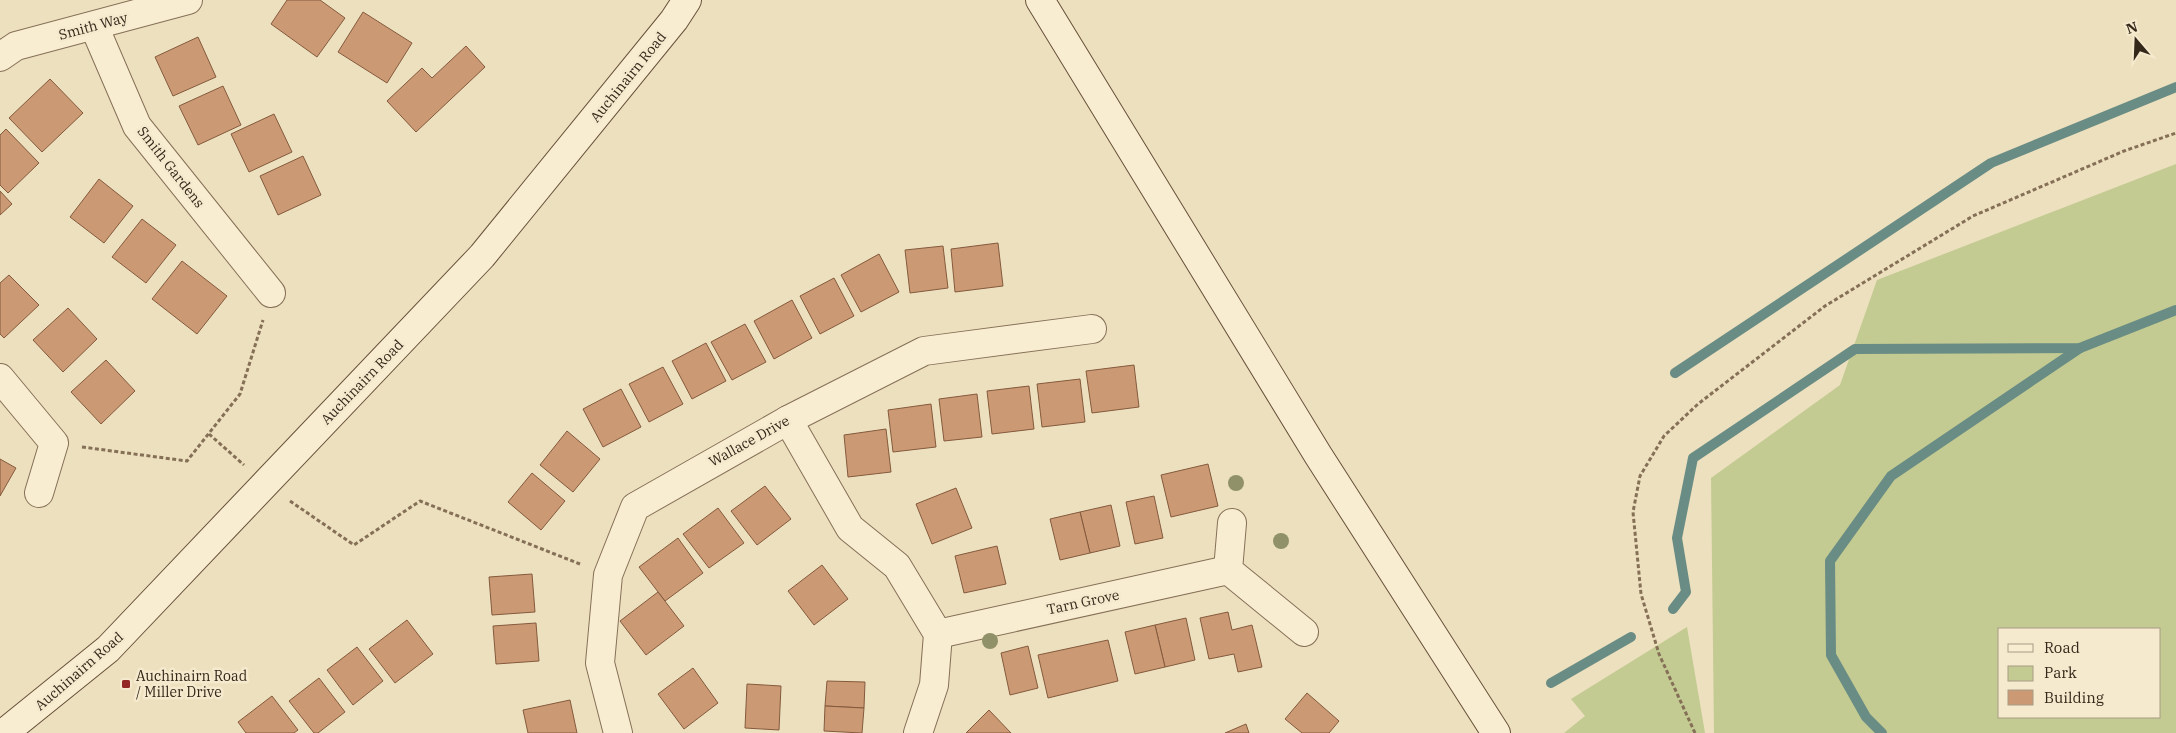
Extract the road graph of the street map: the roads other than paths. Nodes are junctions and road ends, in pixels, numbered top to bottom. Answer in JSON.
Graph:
{"nodes":[{"id":1,"x":188,"y":0,"type":"edge"},
{"id":2,"x":687,"y":0,"type":"edge"},
{"id":3,"x":1040,"y":0,"type":"edge"},
{"id":4,"x":94,"y":26,"type":"junction"},
{"id":5,"x":0,"y":56,"type":"edge"},
{"id":6,"x":271,"y":294,"type":"road end"},
{"id":7,"x":1092,"y":330,"type":"dead end"},
{"id":8,"x":0,"y":378,"type":"edge"},
{"id":9,"x":788,"y":420,"type":"junction"},
{"id":10,"x":38,"y":493,"type":"dead end"},
{"id":11,"x":1232,"y":523,"type":"dead end"},
{"id":12,"x":1228,"y":570,"type":"junction"},
{"id":13,"x":1304,"y":632,"type":"dead end"},
{"id":14,"x":938,"y":634,"type":"junction"},
{"id":15,"x":4,"y":733,"type":"edge"},
{"id":16,"x":618,"y":733,"type":"edge"},
{"id":17,"x":918,"y":733,"type":"edge"},
{"id":18,"x":1496,"y":733,"type":"edge"}],
"edges":[{"from":1,"to":4,"type":"street","name":"Smith Way"},
{"from":2,"to":15,"type":"street","name":"Auchinairn Road"},
{"from":3,"to":18,"type":"street"},
{"from":4,"to":5,"type":"street","name":"Smith Way"},
{"from":4,"to":6,"type":"street","name":"Smith Gardens"},
{"from":7,"to":9,"type":"street","name":"Wallace Drive"},
{"from":8,"to":10,"type":"street"},
{"from":9,"to":14,"type":"street"},
{"from":9,"to":16,"type":"street","name":"Wallace Drive"},
{"from":11,"to":12,"type":"street"},
{"from":12,"to":13,"type":"street"},
{"from":12,"to":14,"type":"street","name":"Tarn Grove"},
{"from":14,"to":17,"type":"street"}]}
